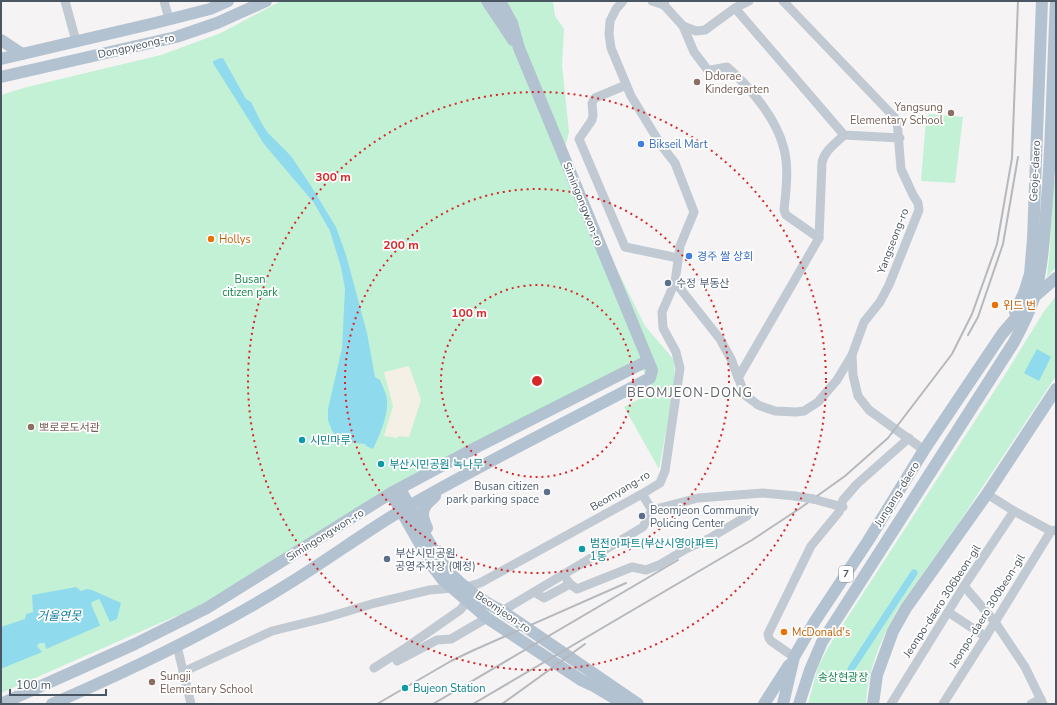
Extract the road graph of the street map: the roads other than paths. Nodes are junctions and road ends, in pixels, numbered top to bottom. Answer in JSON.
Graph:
{"nodes":[{"id":1,"x":65,"y":1,"type":"edge"},
{"id":2,"x":164,"y":1,"type":"edge"},
{"id":3,"x":228,"y":1,"type":"edge"},
{"id":4,"x":266,"y":1,"type":"edge"},
{"id":5,"x":487,"y":1,"type":"edge"},
{"id":6,"x":500,"y":1,"type":"edge"},
{"id":7,"x":623,"y":1,"type":"edge"},
{"id":8,"x":652,"y":1,"type":"edge"},
{"id":9,"x":749,"y":1,"type":"edge"},
{"id":10,"x":784,"y":1,"type":"edge"},
{"id":11,"x":1042,"y":1,"type":"edge"},
{"id":12,"x":1056,"y":1,"type":"edge"},
{"id":13,"x":664,"y":3,"type":"edge"},
{"id":14,"x":735,"y":8,"type":"junction"},
{"id":15,"x":169,"y":19,"type":"junction"},
{"id":16,"x":683,"y":26,"type":"junction"},
{"id":17,"x":1,"y":40,"type":"edge"},
{"id":18,"x":76,"y":41,"type":"junction"},
{"id":19,"x":519,"y":48,"type":"junction"},
{"id":20,"x":22,"y":54,"type":"junction"},
{"id":21,"x":1,"y":59,"type":"edge"},
{"id":22,"x":1,"y":77,"type":"edge"},
{"id":23,"x":1054,"y":81,"type":"edge"},
{"id":24,"x":626,"y":85,"type":"junction"},
{"id":25,"x":1054,"y":123,"type":"edge"},
{"id":26,"x":844,"y":135,"type":"junction"},
{"id":27,"x":900,"y":138,"type":"junction"},
{"id":28,"x":1051,"y":148,"type":"junction"},
{"id":29,"x":1056,"y":174,"type":"edge"},
{"id":30,"x":819,"y":238,"type":"junction"},
{"id":31,"x":678,"y":258,"type":"junction"},
{"id":32,"x":1056,"y":278,"type":"edge"},
{"id":33,"x":675,"y":282,"type":"junction"},
{"id":34,"x":1034,"y":297,"type":"junction"},
{"id":35,"x":1002,"y":334,"type":"junction"},
{"id":36,"x":852,"y":355,"type":"junction"},
{"id":37,"x":647,"y":361,"type":"junction"},
{"id":38,"x":738,"y":378,"type":"junction"},
{"id":39,"x":1056,"y":389,"type":"edge"},
{"id":40,"x":909,"y":438,"type":"junction"},
{"id":41,"x":924,"y":450,"type":"junction"},
{"id":42,"x":438,"y":490,"type":"junction"},
{"id":43,"x":396,"y":491,"type":"junction"},
{"id":44,"x":642,"y":494,"type":"junction"},
{"id":45,"x":987,"y":494,"type":"junction"},
{"id":46,"x":839,"y":506,"type":"dead end"},
{"id":47,"x":406,"y":508,"type":"junction"},
{"id":48,"x":652,"y":510,"type":"junction"},
{"id":49,"x":1014,"y":511,"type":"junction"},
{"id":50,"x":747,"y":516,"type":"dead end"},
{"id":51,"x":372,"y":529,"type":"junction"},
{"id":52,"x":1054,"y":530,"type":"edge"},
{"id":53,"x":423,"y":539,"type":"junction"},
{"id":54,"x":564,"y":574,"type":"junction"},
{"id":55,"x":570,"y":584,"type":"junction"},
{"id":56,"x":964,"y":586,"type":"junction"},
{"id":57,"x":452,"y":587,"type":"junction"},
{"id":58,"x":466,"y":587,"type":"junction"},
{"id":59,"x":534,"y":592,"type":"junction"},
{"id":60,"x":467,"y":602,"type":"junction"},
{"id":61,"x":502,"y":611,"type":"junction"},
{"id":62,"x":948,"y":612,"type":"junction"},
{"id":63,"x":487,"y":618,"type":"junction"},
{"id":64,"x":995,"y":622,"type":"junction"},
{"id":65,"x":986,"y":637,"type":"junction"},
{"id":66,"x":177,"y":646,"type":"junction"},
{"id":67,"x":794,"y":657,"type":"junction"},
{"id":68,"x":397,"y":661,"type":"dead end"},
{"id":69,"x":374,"y":668,"type":"dead end"},
{"id":70,"x":183,"y":672,"type":"junction"},
{"id":71,"x":1042,"y":702,"type":"edge"},
{"id":72,"x":1,"y":704,"type":"edge"},
{"id":73,"x":53,"y":704,"type":"edge"},
{"id":74,"x":191,"y":704,"type":"edge"},
{"id":75,"x":624,"y":704,"type":"edge"},
{"id":76,"x":638,"y":704,"type":"edge"},
{"id":77,"x":764,"y":704,"type":"edge"},
{"id":78,"x":783,"y":704,"type":"edge"},
{"id":79,"x":799,"y":704,"type":"edge"},
{"id":80,"x":873,"y":704,"type":"edge"},
{"id":81,"x":890,"y":704,"type":"edge"},
{"id":82,"x":943,"y":704,"type":"edge"},
{"id":83,"x":1031,"y":704,"type":"edge"}],
"edges":[{"from":1,"to":18,"type":"street"},
{"from":2,"to":15,"type":"street"},
{"from":3,"to":15,"type":"main road","name":"Dongpyeong-ro"},
{"from":4,"to":22,"type":"main road","name":"Dongpyeong-ro"},
{"from":5,"to":19,"type":"main road","name":"Simingongwon-ro"},
{"from":6,"to":19,"type":"main road","name":"Simingongwon-ro"},
{"from":7,"to":24,"type":"street","name":"Beomyang-ro"},
{"from":8,"to":13,"type":"street"},
{"from":9,"to":14,"type":"street"},
{"from":10,"to":27,"type":"street","name":"Yangseong-ro"},
{"from":11,"to":35,"type":"main road","name":"Geoje-daero"},
{"from":12,"to":23,"type":"main road","name":"Geoje-daero"},
{"from":13,"to":16,"type":"street"},
{"from":14,"to":16,"type":"street"},
{"from":14,"to":26,"type":"street"},
{"from":15,"to":18,"type":"main road","name":"Dongpyeong-ro"},
{"from":16,"to":30,"type":"street"},
{"from":17,"to":20,"type":"main road"},
{"from":18,"to":20,"type":"main road","name":"Dongpyeong-ro"},
{"from":19,"to":37,"type":"main road","name":"Simingongwon-ro"},
{"from":20,"to":21,"type":"main road","name":"Dongpyeong-ro"},
{"from":23,"to":25,"type":"main road","name":"Geoje-daero"},
{"from":24,"to":31,"type":"street","name":"Beomyang-ro"},
{"from":24,"to":31,"type":"street"},
{"from":25,"to":28,"type":"main road","name":"Geoje-daero"},
{"from":26,"to":27,"type":"street"},
{"from":26,"to":30,"type":"street"},
{"from":27,"to":36,"type":"street","name":"Yangseong-ro"},
{"from":28,"to":29,"type":"street"},
{"from":28,"to":34,"type":"main road","name":"Geoje-daero"},
{"from":30,"to":38,"type":"street"},
{"from":31,"to":33,"type":"street","name":"Beomyang-ro"},
{"from":32,"to":34,"type":"main road","name":"Jungang-daero","number":"7"},
{"from":33,"to":38,"type":"street"},
{"from":33,"to":44,"type":"street","name":"Beomyang-ro"},
{"from":34,"to":35,"type":"main road","name":"Jungang-daero","number":"7"},
{"from":34,"to":79,"type":"main road","name":"Jungang-daero","number":"7"},
{"from":35,"to":41,"type":"main road","name":"Jungang-daero","number":"7"},
{"from":36,"to":38,"type":"street"},
{"from":36,"to":40,"type":"street","name":"Yangseong-ro"},
{"from":37,"to":42,"type":"main road","name":"Simingongwon-ro"},
{"from":37,"to":43,"type":"main road","name":"Simingongwon-ro"},
{"from":39,"to":45,"type":"main road"},
{"from":40,"to":41,"type":"street","name":"Yangseong-ro"},
{"from":40,"to":67,"type":"street"},
{"from":41,"to":67,"type":"main road","name":"Jungang-daero","number":"7"},
{"from":42,"to":47,"type":"main road","name":"Simingongwon-ro"},
{"from":42,"to":53,"type":"main road"},
{"from":43,"to":47,"type":"main road","name":"Beomjeon-ro"},
{"from":43,"to":72,"type":"main road","name":"Simingongwon-ro"},
{"from":44,"to":48,"type":"street"},
{"from":44,"to":58,"type":"street","name":"Beomyang-ro"},
{"from":45,"to":49,"type":"street"},
{"from":45,"to":80,"type":"main road"},
{"from":46,"to":48,"type":"street","bridge":true},
{"from":47,"to":51,"type":"main road","name":"Simingongwon-ro"},
{"from":47,"to":53,"type":"main road","name":"Beomjeon-ro"},
{"from":48,"to":54,"type":"street"},
{"from":49,"to":52,"type":"street"},
{"from":49,"to":56,"type":"street","name":"Jeonpo-daero 306beon-gil"},
{"from":50,"to":55,"type":"street"},
{"from":51,"to":53,"type":"main road"},
{"from":51,"to":66,"type":"main road","name":"Simingongwon-ro"},
{"from":52,"to":64,"type":"street","name":"Jeonpo-daero 300beon-gil"},
{"from":53,"to":57,"type":"main road","name":"Beomjeon-ro"},
{"from":53,"to":58,"type":"main road","name":"Beomjeon-ro"},
{"from":54,"to":55,"type":"street"},
{"from":54,"to":59,"type":"street"},
{"from":55,"to":59,"type":"street"},
{"from":56,"to":62,"type":"street","name":"Jeonpo-daero 306beon-gil"},
{"from":56,"to":64,"type":"street"},
{"from":57,"to":58,"type":"street","name":"Beomyang-ro"},
{"from":57,"to":60,"type":"main road","name":"Beomjeon-ro"},
{"from":57,"to":70,"type":"street"},
{"from":58,"to":61,"type":"main road","name":"Beomjeon-ro"},
{"from":59,"to":61,"type":"street"},
{"from":60,"to":63,"type":"main road","name":"Beomjeon-ro"},
{"from":60,"to":69,"type":"street"},
{"from":61,"to":76,"type":"main road","name":"Beomjeon-ro"},
{"from":62,"to":65,"type":"street"},
{"from":62,"to":81,"type":"street","name":"Jeonpo-daero 306beon-gil"},
{"from":63,"to":68,"type":"street"},
{"from":63,"to":75,"type":"main road","name":"Beomjeon-ro"},
{"from":64,"to":65,"type":"street","name":"Jeonpo-daero 300beon-gil"},
{"from":64,"to":71,"type":"street"},
{"from":65,"to":82,"type":"street","name":"Jeonpo-daero 300beon-gil"},
{"from":66,"to":70,"type":"street"},
{"from":66,"to":73,"type":"main road","name":"Simingongwon-ro"},
{"from":67,"to":77,"type":"main road"},
{"from":67,"to":78,"type":"main road","name":"Jungang-daero","number":"7"},
{"from":70,"to":74,"type":"street"},
{"from":71,"to":83,"type":"street"}]}
